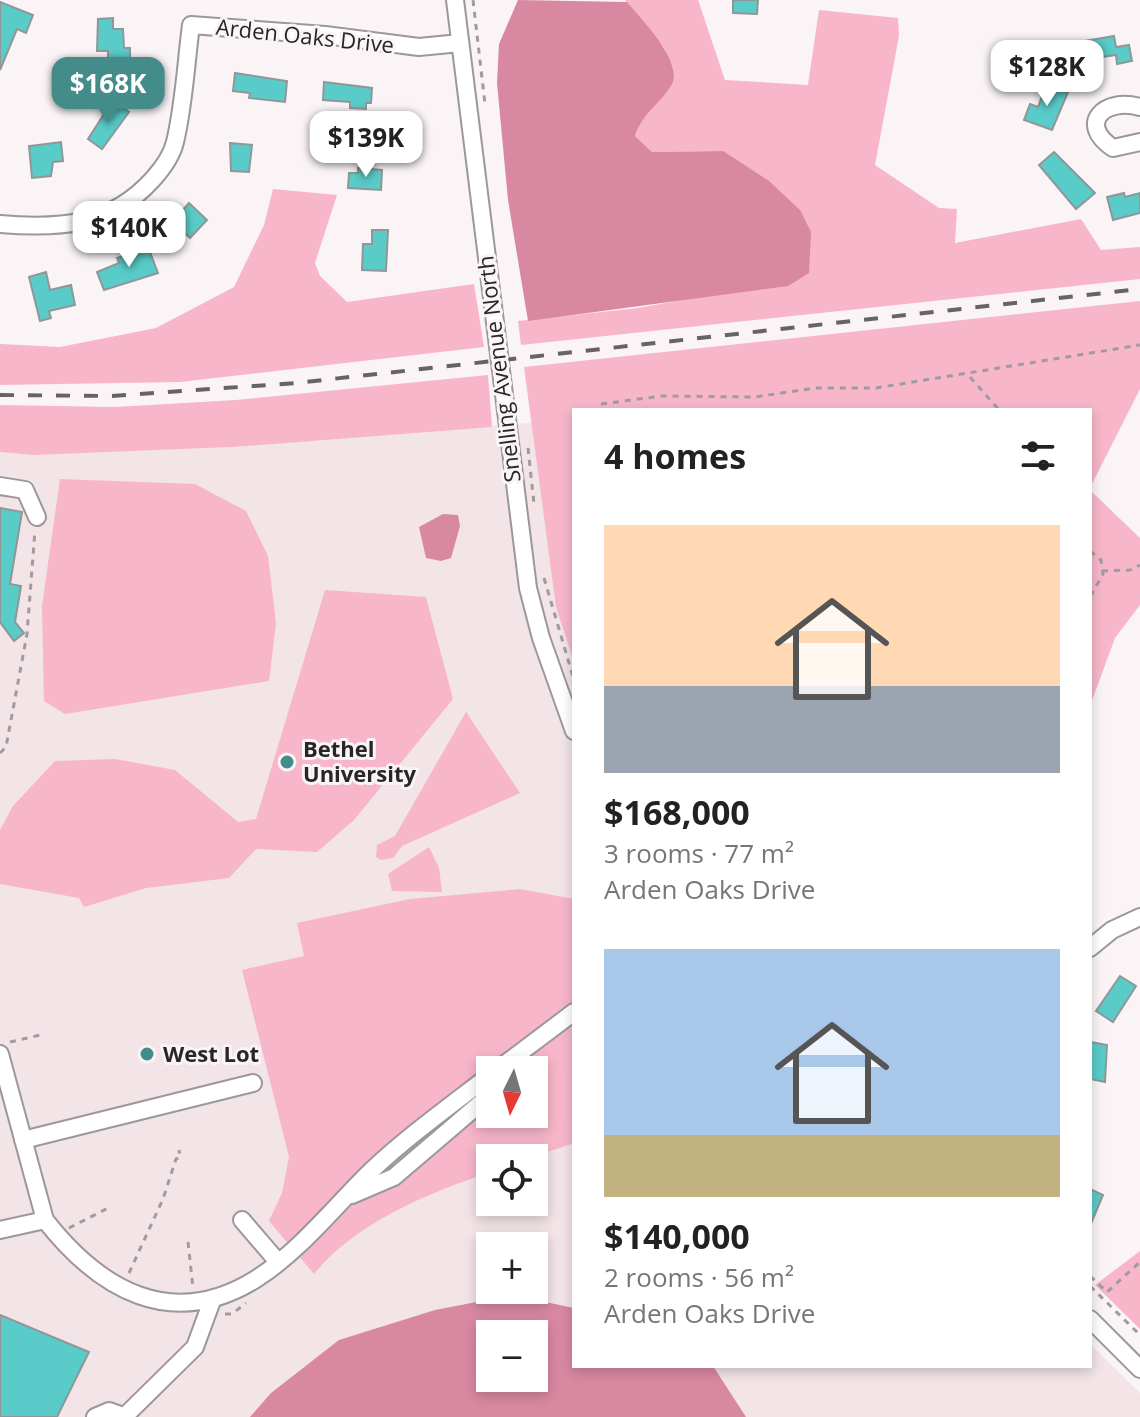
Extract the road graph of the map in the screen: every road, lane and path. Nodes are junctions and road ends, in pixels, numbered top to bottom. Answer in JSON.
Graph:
{"nodes":[{"id":1,"x":455,"y":0,"type":"edge"},
{"id":2,"x":473,"y":0,"type":"edge"},
{"id":3,"x":460,"y":43,"type":"junction"},
{"id":4,"x":1140,"y":107,"type":"edge"},
{"id":5,"x":486,"y":110,"type":"dead end"},
{"id":6,"x":1140,"y":142,"type":"edge"},
{"id":7,"x":0,"y":224,"type":"edge"},
{"id":8,"x":1140,"y":345,"type":"edge"},
{"id":9,"x":969,"y":375,"type":"junction"},
{"id":10,"x":601,"y":404,"type":"dead end"},
{"id":11,"x":997,"y":408,"type":"edge"},
{"id":12,"x":526,"y":439,"type":"dead end"},
{"id":13,"x":0,"y":486,"type":"edge"},
{"id":14,"x":533,"y":515,"type":"dead end"},
{"id":15,"x":37,"y":517,"type":"joint"},
{"id":16,"x":1092,"y":553,"type":"edge"},
{"id":17,"x":1140,"y":565,"type":"edge"},
{"id":18,"x":1102,"y":571,"type":"junction"},
{"id":19,"x":543,"y":575,"type":"dead end"},
{"id":20,"x":1092,"y":593,"type":"edge"},
{"id":21,"x":572,"y":673,"type":"edge"},
{"id":22,"x":572,"y":725,"type":"edge"},
{"id":23,"x":0,"y":753,"type":"edge"},
{"id":24,"x":1140,"y":917,"type":"edge"},
{"id":25,"x":1092,"y":946,"type":"edge"},
{"id":26,"x":572,"y":1013,"type":"edge"},
{"id":27,"x":45,"y":1034,"type":"dead end"},
{"id":28,"x":531,"y":1044,"type":"junction"},
{"id":29,"x":5,"y":1048,"type":"edge"},
{"id":30,"x":515,"y":1056,"type":"edge"},
{"id":31,"x":521,"y":1056,"type":"edge"},
{"id":32,"x":253,"y":1083,"type":"dead end"},
{"id":33,"x":476,"y":1086,"type":"edge"},
{"id":34,"x":476,"y":1107,"type":"edge"},
{"id":35,"x":7,"y":1108,"type":"edge"},
{"id":36,"x":23,"y":1140,"type":"junction"},
{"id":37,"x":179,"y":1150,"type":"dead end"},
{"id":38,"x":350,"y":1196,"type":"junction"},
{"id":39,"x":110,"y":1207,"type":"dead end"},
{"id":40,"x":45,"y":1220,"type":"junction"},
{"id":41,"x":242,"y":1220,"type":"dead end"},
{"id":42,"x":66,"y":1229,"type":"dead end"},
{"id":43,"x":0,"y":1230,"type":"edge"},
{"id":44,"x":188,"y":1242,"type":"dead end"},
{"id":45,"x":278,"y":1262,"type":"junction"},
{"id":46,"x":1140,"y":1262,"type":"edge"},
{"id":47,"x":1092,"y":1278,"type":"edge"},
{"id":48,"x":193,"y":1288,"type":"dead end"},
{"id":49,"x":1092,"y":1288,"type":"edge"},
{"id":50,"x":121,"y":1289,"type":"junction"},
{"id":51,"x":213,"y":1298,"type":"junction"},
{"id":52,"x":1092,"y":1321,"type":"edge"},
{"id":53,"x":1140,"y":1335,"type":"edge"},
{"id":54,"x":1140,"y":1369,"type":"edge"},
{"id":55,"x":125,"y":1416,"type":"edge"},
{"id":56,"x":95,"y":1417,"type":"edge"}],
"edges":[{"from":1,"to":3,"type":"street","name":"Snelling Avenue North"},
{"from":2,"to":5,"type":"path"},
{"from":3,"to":7,"type":"street","name":"Arden Oaks Drive"},
{"from":3,"to":22,"type":"street","name":"Snelling Avenue North"},
{"from":4,"to":6,"type":"street"},
{"from":8,"to":9,"type":"path"},
{"from":9,"to":10,"type":"path"},
{"from":9,"to":11,"type":"path"},
{"from":12,"to":14,"type":"path"},
{"from":13,"to":15,"type":"street"},
{"from":15,"to":23,"type":"path"},
{"from":16,"to":18,"type":"path"},
{"from":17,"to":18,"type":"path"},
{"from":18,"to":20,"type":"path"},
{"from":19,"to":21,"type":"path"},
{"from":24,"to":25,"type":"street"},
{"from":26,"to":28,"type":"street"},
{"from":27,"to":29,"type":"path"},
{"from":28,"to":30,"type":"street"},
{"from":28,"to":31,"type":"street"},
{"from":29,"to":35,"type":"street"},
{"from":32,"to":36,"type":"street"},
{"from":33,"to":38,"type":"street"},
{"from":34,"to":38,"type":"street"},
{"from":35,"to":36,"type":"street"},
{"from":36,"to":40,"type":"street"},
{"from":37,"to":50,"type":"path"},
{"from":38,"to":45,"type":"street"},
{"from":39,"to":42,"type":"path"},
{"from":40,"to":43,"type":"street"},
{"from":40,"to":50,"type":"street"},
{"from":41,"to":45,"type":"street"},
{"from":44,"to":48,"type":"path"},
{"from":45,"to":51,"type":"street"},
{"from":46,"to":47,"type":"path"},
{"from":49,"to":53,"type":"path"},
{"from":50,"to":51,"type":"street"},
{"from":51,"to":55,"type":"street"},
{"from":52,"to":54,"type":"street"},
{"from":55,"to":56,"type":"street"}]}
